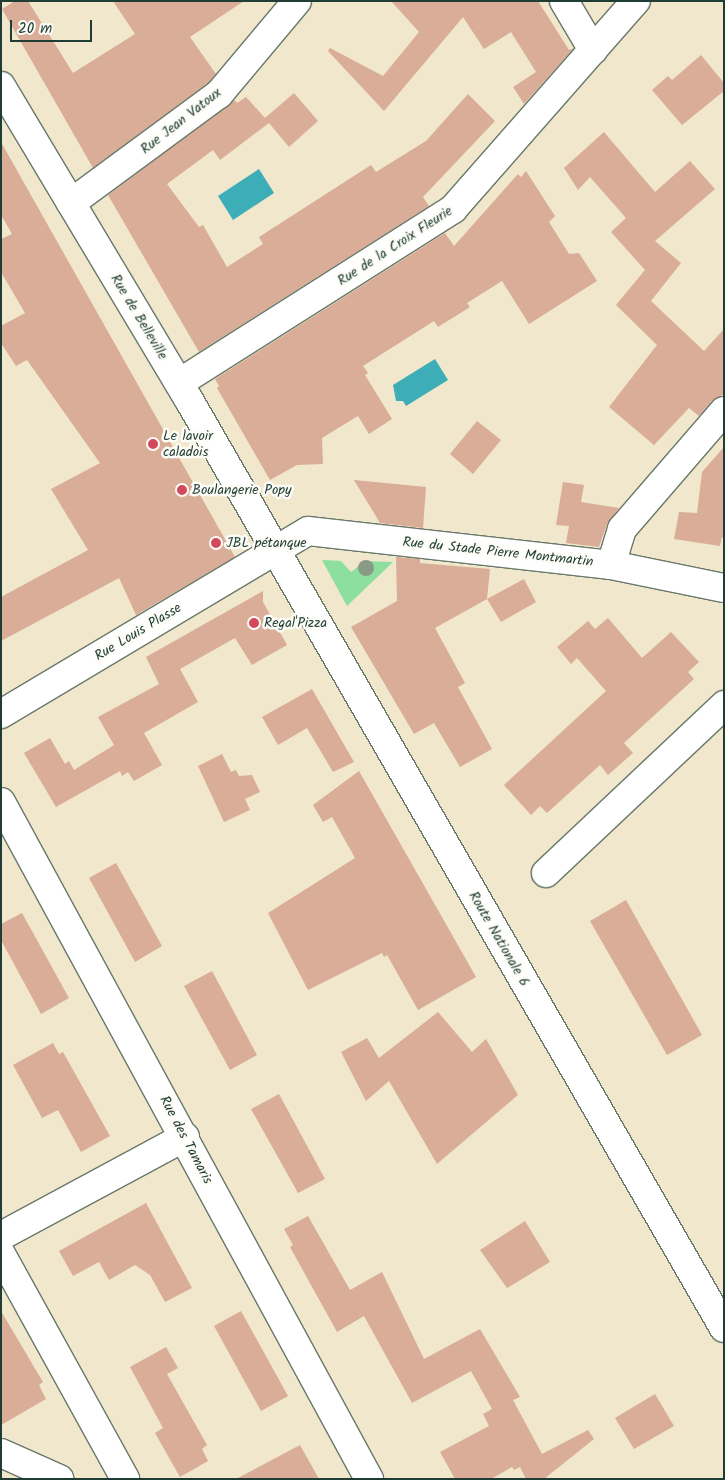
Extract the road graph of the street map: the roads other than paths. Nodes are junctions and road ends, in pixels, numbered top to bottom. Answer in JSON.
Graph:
{"nodes":[{"id":1,"x":297,"y":1,"type":"edge"},
{"id":2,"x":564,"y":1,"type":"edge"},
{"id":3,"x":636,"y":1,"type":"edge"},
{"id":4,"x":593,"y":50,"type":"junction"},
{"id":5,"x":1,"y":86,"type":"edge"},
{"id":6,"x":71,"y":203,"type":"junction"},
{"id":7,"x":179,"y":383,"type":"junction"},
{"id":8,"x":724,"y":411,"type":"edge"},
{"id":9,"x":275,"y":550,"type":"junction"},
{"id":10,"x":611,"y":565,"type":"junction"},
{"id":11,"x":724,"y":588,"type":"edge"},
{"id":12,"x":724,"y":705,"type":"edge"},
{"id":13,"x":1,"y":714,"type":"edge"},
{"id":14,"x":1,"y":802,"type":"edge"},
{"id":15,"x":546,"y":873,"type":"dead end"},
{"id":16,"x":185,"y":1137,"type":"junction"},
{"id":17,"x":1,"y":1236,"type":"edge"},
{"id":18,"x":1,"y":1254,"type":"edge"},
{"id":19,"x":724,"y":1328,"type":"edge"},
{"id":20,"x":1,"y":1453,"type":"edge"},
{"id":21,"x":59,"y":1479,"type":"edge"},
{"id":22,"x":125,"y":1479,"type":"edge"},
{"id":23,"x":369,"y":1479,"type":"edge"}],
"edges":[{"from":1,"to":6,"type":"street","name":"Rue Jean Vatoux"},
{"from":2,"to":4,"type":"street"},
{"from":3,"to":4,"type":"street","name":"Rue de la Croix Fleurie"},
{"from":4,"to":7,"type":"street","name":"Rue de la Croix Fleurie"},
{"from":5,"to":6,"type":"street","name":"Rue de Belleville"},
{"from":6,"to":7,"type":"street","name":"Rue de Belleville"},
{"from":7,"to":9,"type":"street","name":"Rue de Belleville"},
{"from":8,"to":10,"type":"street"},
{"from":9,"to":10,"type":"street","name":"Rue du Stade Pierre Montmartin"},
{"from":9,"to":13,"type":"street","name":"Rue Louis Plasse"},
{"from":9,"to":19,"type":"street","name":"Route Nationale 6"},
{"from":10,"to":11,"type":"street","name":"Rue du Stade Pierre Montmartin"},
{"from":12,"to":15,"type":"street"},
{"from":14,"to":16,"type":"street","name":"Rue des Tamaris"},
{"from":16,"to":17,"type":"street"},
{"from":16,"to":23,"type":"street","name":"Rue des Tamaris"},
{"from":18,"to":22,"type":"street"},
{"from":20,"to":21,"type":"street"}]}
